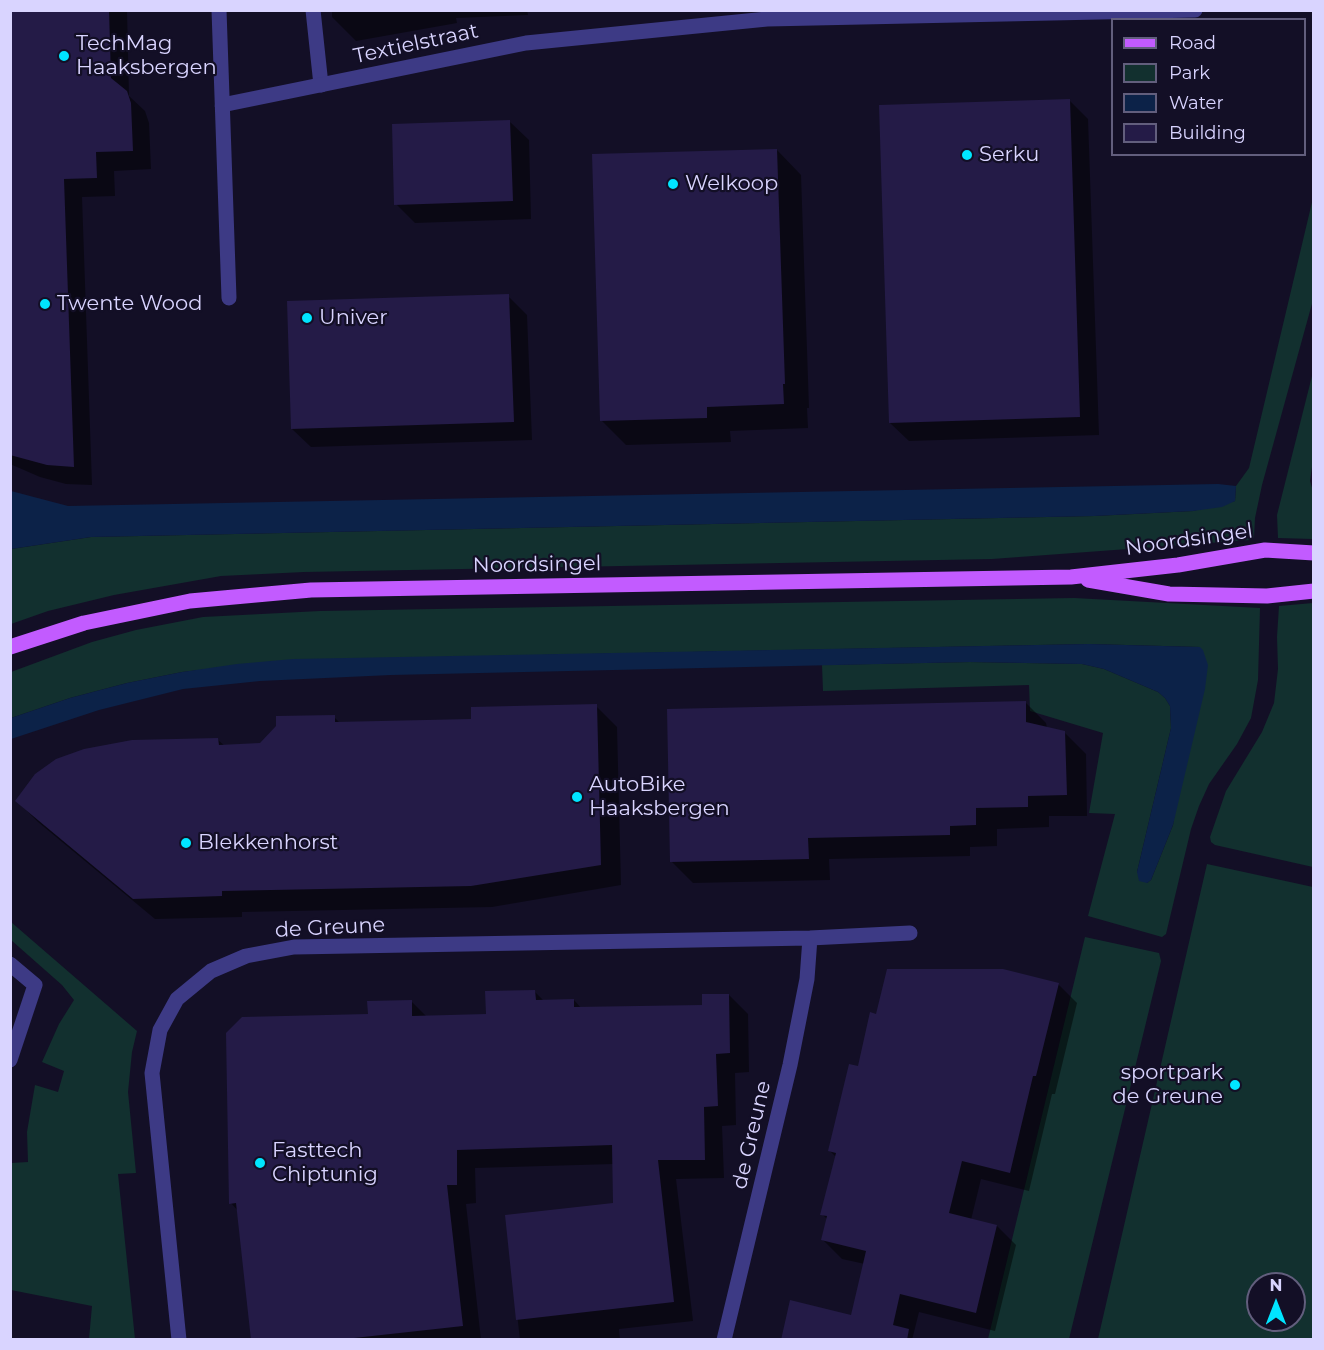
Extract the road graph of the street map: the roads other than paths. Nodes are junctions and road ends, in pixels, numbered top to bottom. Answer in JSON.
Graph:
{"nodes":[{"id":1,"x":219,"y":10,"type":"edge"},
{"id":2,"x":313,"y":10,"type":"edge"},
{"id":3,"x":1195,"y":10,"type":"edge"},
{"id":4,"x":998,"y":13,"type":"edge"},
{"id":5,"x":321,"y":85,"type":"junction"},
{"id":6,"x":222,"y":105,"type":"junction"},
{"id":7,"x":229,"y":298,"type":"dead end"},
{"id":8,"x":1314,"y":553,"type":"edge"},
{"id":9,"x":1071,"y":577,"type":"junction"},
{"id":10,"x":1314,"y":591,"type":"edge"},
{"id":11,"x":10,"y":647,"type":"edge"},
{"id":12,"x":909,"y":933,"type":"dead end"},
{"id":13,"x":810,"y":938,"type":"junction"},
{"id":14,"x":10,"y":964,"type":"edge"},
{"id":15,"x":10,"y":1060,"type":"edge"},
{"id":16,"x":178,"y":1340,"type":"edge"},
{"id":17,"x":724,"y":1340,"type":"edge"}],
"edges":[{"from":1,"to":6,"type":"street"},
{"from":2,"to":5,"type":"street"},
{"from":3,"to":4,"type":"street","name":"Textielstraat"},
{"from":4,"to":5,"type":"street","name":"Textielstraat"},
{"from":5,"to":6,"type":"street","name":"Textielstraat"},
{"from":6,"to":7,"type":"street"},
{"from":8,"to":9,"type":"main road","name":"Noordsingel"},
{"from":9,"to":10,"type":"main road","name":"Noordsingel"},
{"from":9,"to":11,"type":"main road","name":"Noordsingel"},
{"from":12,"to":13,"type":"street","name":"de Greune"},
{"from":13,"to":16,"type":"street","name":"de Greune"},
{"from":13,"to":17,"type":"street","name":"de Greune"},
{"from":14,"to":15,"type":"street"}]}
